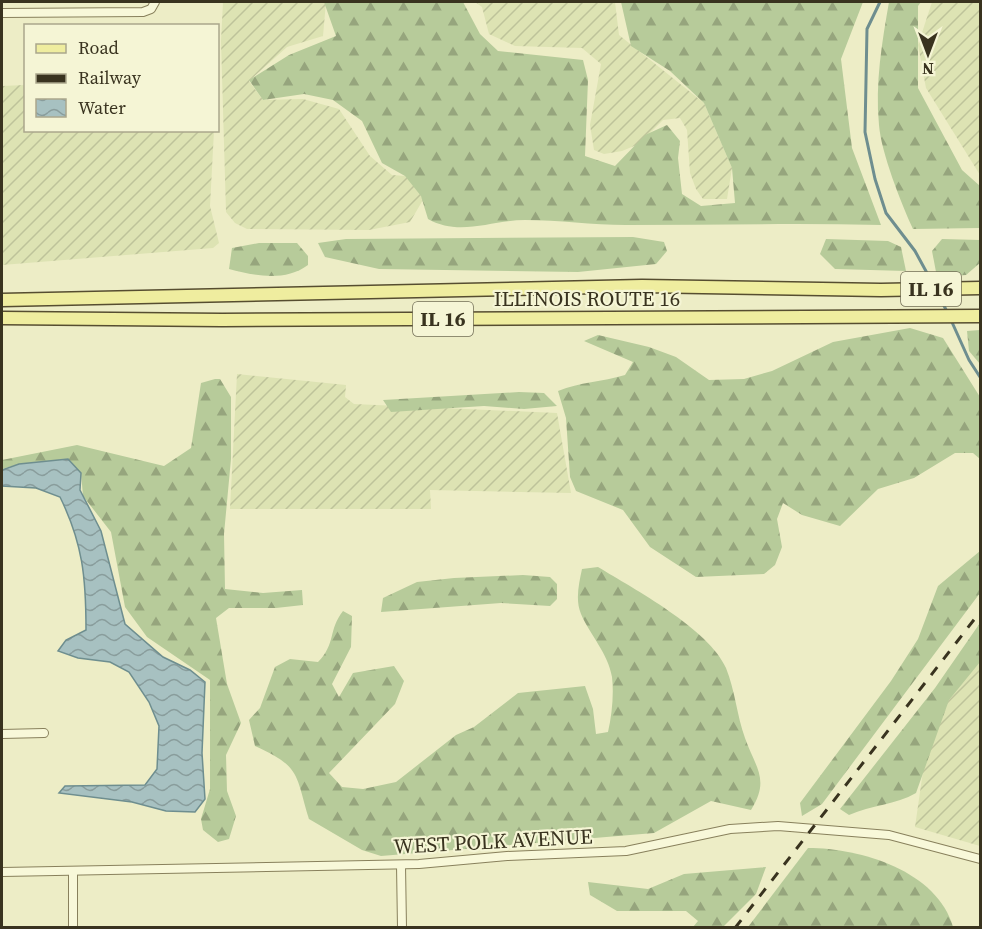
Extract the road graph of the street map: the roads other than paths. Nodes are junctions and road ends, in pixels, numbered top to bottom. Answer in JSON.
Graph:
{"nodes":[{"id":1,"x":155,"y":2,"type":"edge"},
{"id":2,"x":2,"y":13,"type":"edge"},
{"id":3,"x":981,"y":288,"type":"edge"},
{"id":4,"x":2,"y":300,"type":"edge"},
{"id":5,"x":981,"y":316,"type":"edge"},
{"id":6,"x":2,"y":318,"type":"edge"},
{"id":7,"x":44,"y":733,"type":"dead end"},
{"id":8,"x":2,"y":734,"type":"edge"},
{"id":9,"x":981,"y":859,"type":"edge"},
{"id":10,"x":401,"y":865,"type":"junction"},
{"id":11,"x":73,"y":871,"type":"junction"},
{"id":12,"x":2,"y":872,"type":"edge"},
{"id":13,"x":73,"y":927,"type":"edge"},
{"id":14,"x":402,"y":927,"type":"edge"}],
"edges":[{"from":1,"to":2,"type":"street"},
{"from":3,"to":4,"type":"main road","name":"ILLINOIS ROUTE 16","number":"IL 16"},
{"from":5,"to":6,"type":"main road","name":"ILLINOIS ROUTE 16","number":"IL 16"},
{"from":7,"to":8,"type":"street"},
{"from":9,"to":10,"type":"street","name":"WEST POLK AVENUE"},
{"from":10,"to":11,"type":"street","name":"WEST POLK AVENUE"},
{"from":10,"to":14,"type":"street"},
{"from":11,"to":12,"type":"street","name":"WEST POLK AVENUE"},
{"from":11,"to":13,"type":"street"}]}
